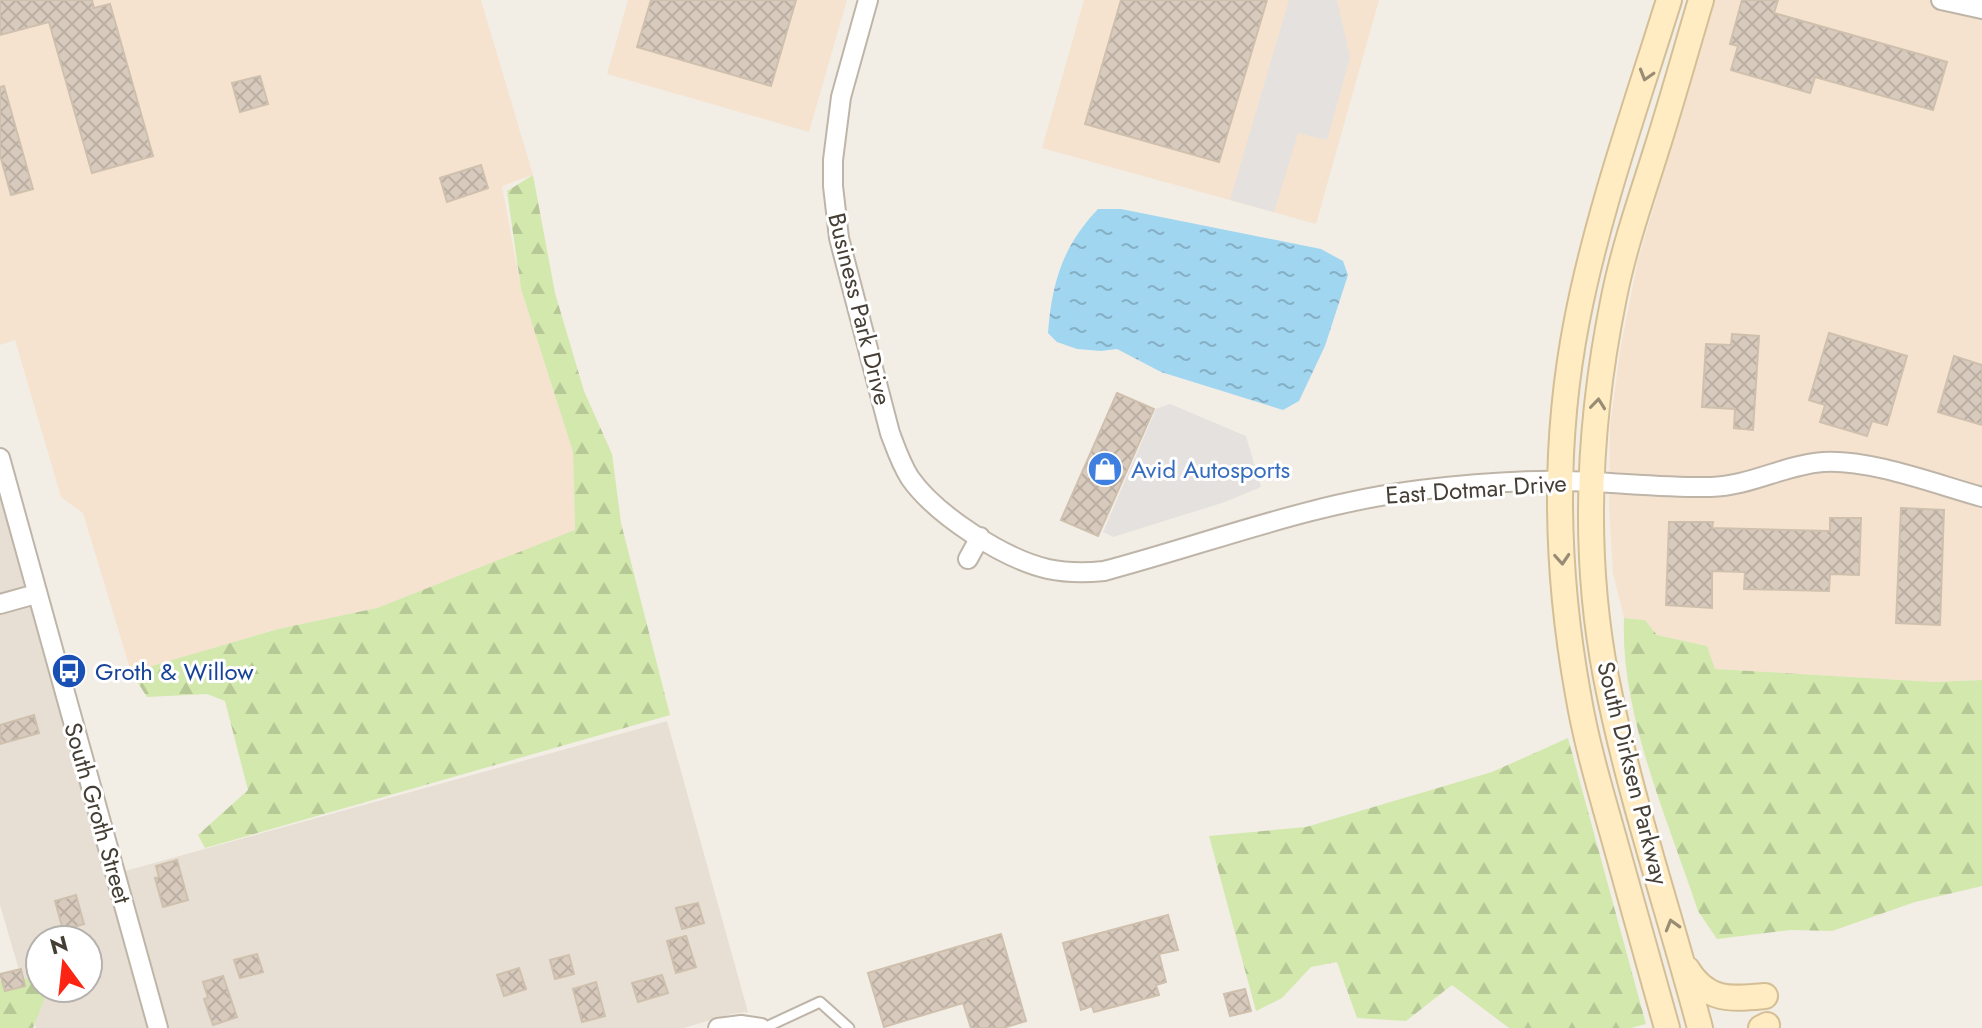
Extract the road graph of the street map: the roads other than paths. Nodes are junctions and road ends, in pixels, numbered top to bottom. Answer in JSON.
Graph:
{"nodes":[{"id":1,"x":868,"y":0,"type":"edge"},
{"id":2,"x":1669,"y":0,"type":"edge"},
{"id":3,"x":1701,"y":0,"type":"edge"},
{"id":4,"x":1941,"y":0,"type":"edge"},
{"id":5,"x":1982,"y":9,"type":"edge"},
{"id":6,"x":0,"y":458,"type":"edge"},
{"id":7,"x":1561,"y":481,"type":"junction"},
{"id":8,"x":1592,"y":482,"type":"junction"},
{"id":9,"x":1982,"y":497,"type":"edge"},
{"id":10,"x":980,"y":537,"type":"junction"},
{"id":11,"x":968,"y":559,"type":"dead end"},
{"id":12,"x":36,"y":594,"type":"junction"},
{"id":13,"x":0,"y":604,"type":"edge"},
{"id":14,"x":1681,"y":957,"type":"junction"},
{"id":15,"x":1765,"y":996,"type":"dead end"},
{"id":16,"x":158,"y":1028,"type":"edge"},
{"id":17,"x":718,"y":1028,"type":"edge"},
{"id":18,"x":763,"y":1028,"type":"edge"},
{"id":19,"x":849,"y":1028,"type":"edge"},
{"id":20,"x":1667,"y":1028,"type":"edge"},
{"id":21,"x":1700,"y":1028,"type":"edge"}],
"edges":[{"from":1,"to":10,"type":"street","name":"Business Park Drive"},
{"from":2,"to":7,"type":"main road","name":"South Dirksen Parkway","one_way":true},
{"from":8,"to":3,"type":"main road","name":"South Dirksen Parkway","one_way":true},
{"from":4,"to":5,"type":"street"},
{"from":6,"to":12,"type":"street","name":"South Groth Street"},
{"from":7,"to":8,"type":"street","name":"East Dotmar Drive"},
{"from":7,"to":10,"type":"street","name":"East Dotmar Drive"},
{"from":7,"to":20,"type":"main road","name":"South Dirksen Parkway","one_way":true},
{"from":8,"to":9,"type":"street","name":"East Dotmar Drive"},
{"from":14,"to":8,"type":"main road","name":"South Dirksen Parkway","one_way":true},
{"from":10,"to":11,"type":"street"},
{"from":12,"to":13,"type":"street"},
{"from":12,"to":16,"type":"street","name":"South Groth Street"},
{"from":14,"to":15,"type":"main road"},
{"from":14,"to":21,"type":"main road","name":"South Dirksen Parkway"},
{"from":17,"to":18,"type":"street"},
{"from":18,"to":19,"type":"lane"}]}
